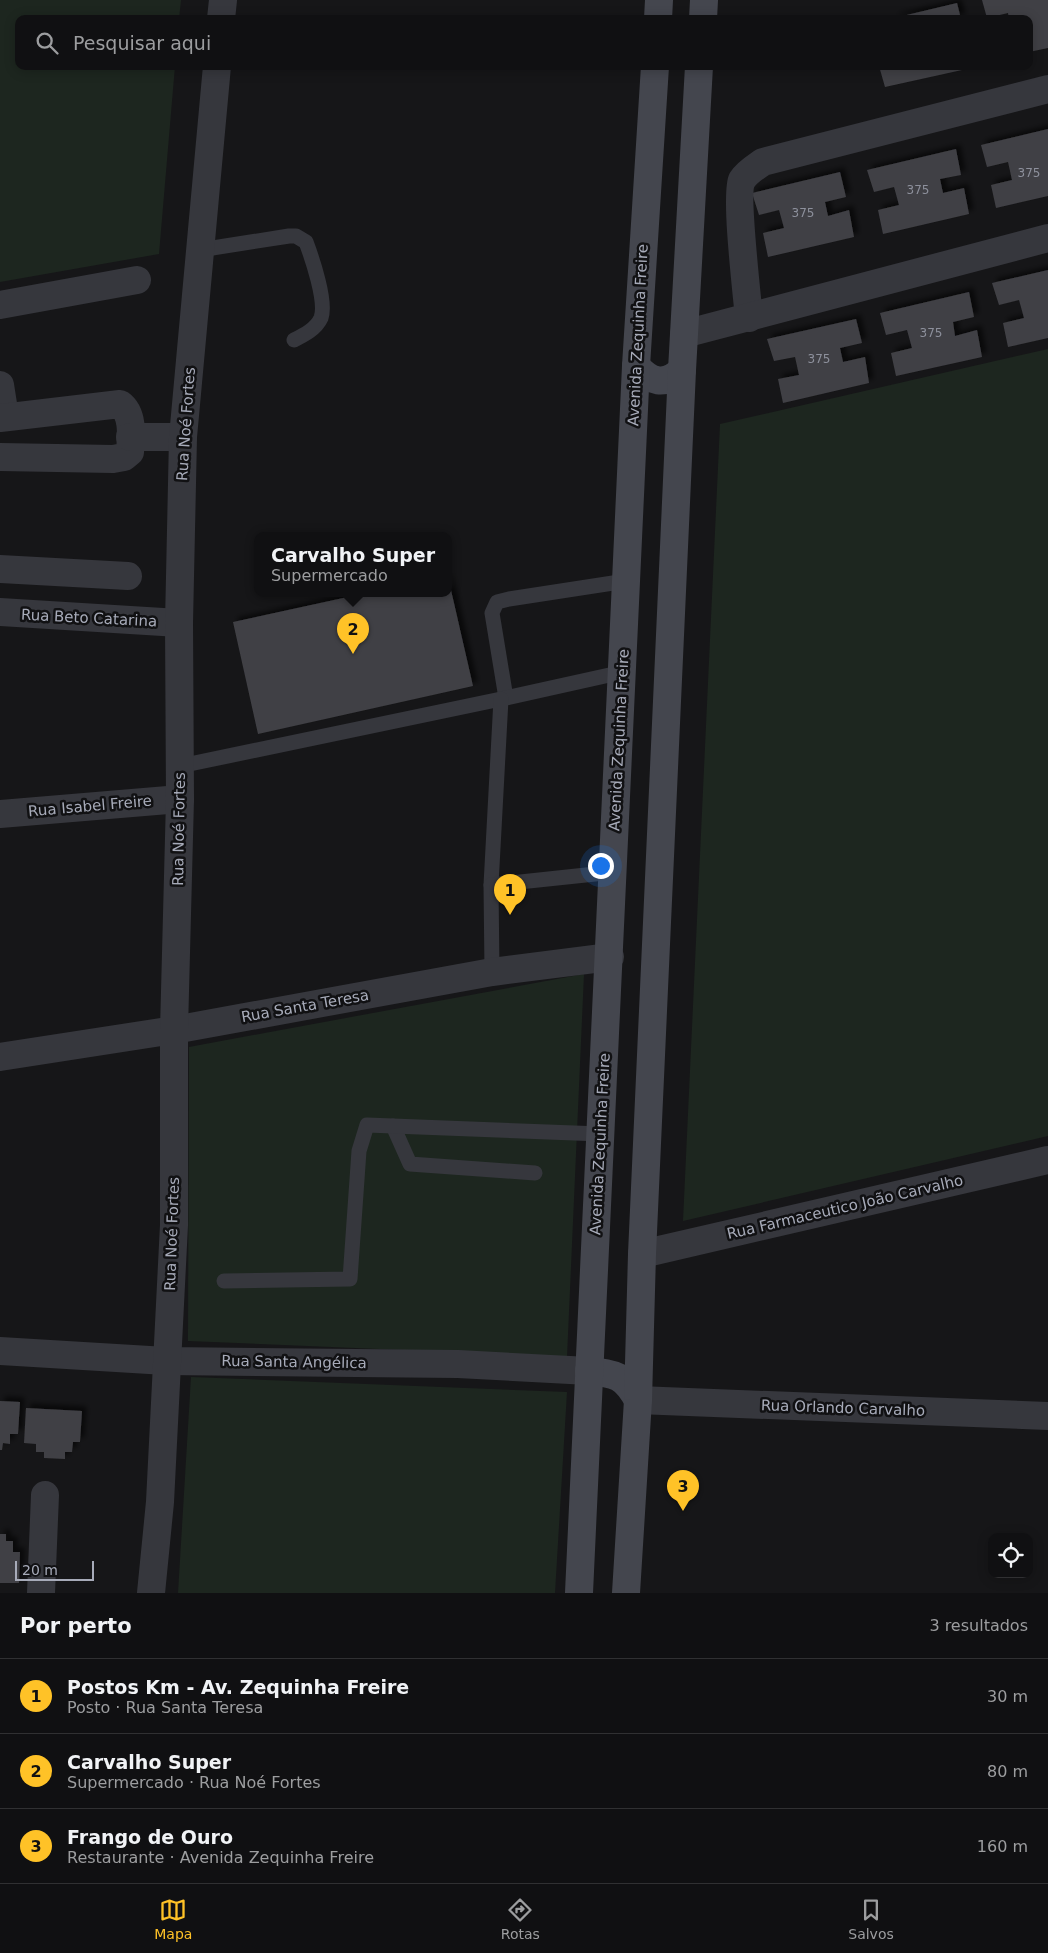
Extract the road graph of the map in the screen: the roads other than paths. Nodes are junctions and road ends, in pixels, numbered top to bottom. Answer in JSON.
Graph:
{"nodes":[{"id":1,"x":223,"y":0,"type":"edge"},
{"id":2,"x":659,"y":0,"type":"edge"},
{"id":3,"x":704,"y":0,"type":"edge"},
{"id":4,"x":221,"y":15,"type":"edge"},
{"id":5,"x":658,"y":15,"type":"edge"},
{"id":6,"x":703,"y":15,"type":"edge"},
{"id":7,"x":217,"y":70,"type":"edge"},
{"id":8,"x":655,"y":70,"type":"edge"},
{"id":9,"x":699,"y":70,"type":"edge"},
{"id":10,"x":1048,"y":89,"type":"edge"},
{"id":11,"x":1048,"y":238,"type":"edge"},
{"id":12,"x":200,"y":250,"type":"junction"},
{"id":13,"x":137,"y":280,"type":"dead end"},
{"id":14,"x":0,"y":305,"type":"edge"},
{"id":15,"x":749,"y":318,"type":"junction"},
{"id":16,"x":684,"y":334,"type":"junction"},
{"id":17,"x":294,"y":340,"type":"dead end"},
{"id":18,"x":636,"y":366,"type":"junction"},
{"id":19,"x":682,"y":370,"type":"junction"},
{"id":20,"x":0,"y":385,"type":"edge"},
{"id":21,"x":3,"y":418,"type":"edge"},
{"id":22,"x":633,"y":430,"type":"junction"},
{"id":23,"x":679,"y":432,"type":"junction"},
{"id":24,"x":130,"y":437,"type":"junction"},
{"id":25,"x":183,"y":437,"type":"junction"},
{"id":26,"x":0,"y":457,"type":"edge"},
{"id":27,"x":0,"y":569,"type":"edge"},
{"id":28,"x":128,"y":576,"type":"dead end"},
{"id":29,"x":626,"y":581,"type":"junction"},
{"id":30,"x":0,"y":612,"type":"edge"},
{"id":31,"x":179,"y":623,"type":"junction"},
{"id":32,"x":623,"y":672,"type":"junction"},
{"id":33,"x":503,"y":699,"type":"junction"},
{"id":34,"x":180,"y":766,"type":"junction"},
{"id":35,"x":180,"y":799,"type":"junction"},
{"id":36,"x":0,"y":814,"type":"edge"},
{"id":37,"x":614,"y":872,"type":"junction"},
{"id":38,"x":491,"y":885,"type":"junction"},
{"id":39,"x":610,"y":957,"type":"junction"},
{"id":40,"x":492,"y":972,"type":"junction"},
{"id":41,"x":174,"y":1030,"type":"junction"},
{"id":42,"x":0,"y":1057,"type":"edge"},
{"id":43,"x":392,"y":1126,"type":"junction"},
{"id":44,"x":601,"y":1134,"type":"junction"},
{"id":45,"x":1048,"y":1160,"type":"edge"},
{"id":46,"x":535,"y":1173,"type":"dead end"},
{"id":47,"x":642,"y":1254,"type":"junction"},
{"id":48,"x":224,"y":1282,"type":"dead end"},
{"id":49,"x":0,"y":1350,"type":"edge"},
{"id":50,"x":166,"y":1361,"type":"junction"},
{"id":51,"x":589,"y":1371,"type":"junction"},
{"id":52,"x":638,"y":1400,"type":"junction"},
{"id":53,"x":1048,"y":1416,"type":"edge"},
{"id":54,"x":45,"y":1495,"type":"dead end"},
{"id":55,"x":41,"y":1593,"type":"edge"},
{"id":56,"x":150,"y":1593,"type":"edge"},
{"id":57,"x":579,"y":1593,"type":"edge"},
{"id":58,"x":626,"y":1593,"type":"edge"}],
"edges":[{"from":1,"to":4,"type":"street"},
{"from":2,"to":5,"type":"main road"},
{"from":3,"to":6,"type":"main road"},
{"from":7,"to":12,"type":"street","name":"Rua Noé Fortes"},
{"from":8,"to":18,"type":"main road","name":"Avenida Zequinha Freire"},
{"from":9,"to":16,"type":"main road"},
{"from":10,"to":15,"type":"street"},
{"from":11,"to":15,"type":"street"},
{"from":12,"to":17,"type":"lane"},
{"from":12,"to":25,"type":"street","name":"Rua Noé Fortes"},
{"from":13,"to":14,"type":"street"},
{"from":15,"to":16,"type":"street"},
{"from":16,"to":19,"type":"main road"},
{"from":18,"to":19,"type":"main road"},
{"from":18,"to":22,"type":"main road","name":"Avenida Zequinha Freire"},
{"from":19,"to":23,"type":"main road"},
{"from":20,"to":21,"type":"street"},
{"from":21,"to":24,"type":"street"},
{"from":22,"to":23,"type":"main road"},
{"from":22,"to":29,"type":"main road","name":"Avenida Zequinha Freire"},
{"from":23,"to":47,"type":"main road"},
{"from":24,"to":25,"type":"street"},
{"from":24,"to":26,"type":"street"},
{"from":25,"to":31,"type":"street","name":"Rua Noé Fortes"},
{"from":27,"to":28,"type":"street"},
{"from":29,"to":32,"type":"main road","name":"Avenida Zequinha Freire"},
{"from":29,"to":33,"type":"lane"},
{"from":30,"to":31,"type":"street","name":"Rua Beto Catarina"},
{"from":31,"to":34,"type":"street","name":"Rua Noé Fortes"},
{"from":32,"to":33,"type":"lane"},
{"from":32,"to":37,"type":"main road","name":"Avenida Zequinha Freire"},
{"from":33,"to":34,"type":"lane"},
{"from":33,"to":38,"type":"lane"},
{"from":34,"to":35,"type":"street","name":"Rua Noé Fortes"},
{"from":35,"to":36,"type":"street","name":"Rua Isabel Freire"},
{"from":35,"to":41,"type":"street","name":"Rua Noé Fortes"},
{"from":37,"to":38,"type":"lane"},
{"from":37,"to":39,"type":"main road","name":"Avenida Zequinha Freire"},
{"from":38,"to":40,"type":"lane"},
{"from":39,"to":40,"type":"street","name":"Rua Santa Teresa"},
{"from":39,"to":44,"type":"main road","name":"Avenida Zequinha Freire"},
{"from":40,"to":41,"type":"street","name":"Rua Santa Teresa"},
{"from":41,"to":42,"type":"street","name":"Rua Santa Teresa"},
{"from":41,"to":50,"type":"street","name":"Rua Noé Fortes"},
{"from":43,"to":44,"type":"lane"},
{"from":43,"to":46,"type":"lane"},
{"from":43,"to":48,"type":"lane"},
{"from":44,"to":51,"type":"main road","name":"Avenida Zequinha Freire"},
{"from":45,"to":47,"type":"street","name":"Rua Farmaceutico João Carvalho"},
{"from":47,"to":52,"type":"main road"},
{"from":49,"to":50,"type":"street","name":"Rua Santa Angélica"},
{"from":50,"to":51,"type":"street","name":"Rua Santa Angélica"},
{"from":50,"to":56,"type":"street","name":"Rua Noé Fortes"},
{"from":51,"to":52,"type":"main road"},
{"from":51,"to":57,"type":"main road","name":"Avenida Zequinha Freire"},
{"from":52,"to":53,"type":"street","name":"Rua Orlando Carvalho"},
{"from":52,"to":58,"type":"main road"},
{"from":54,"to":55,"type":"street"}]}
